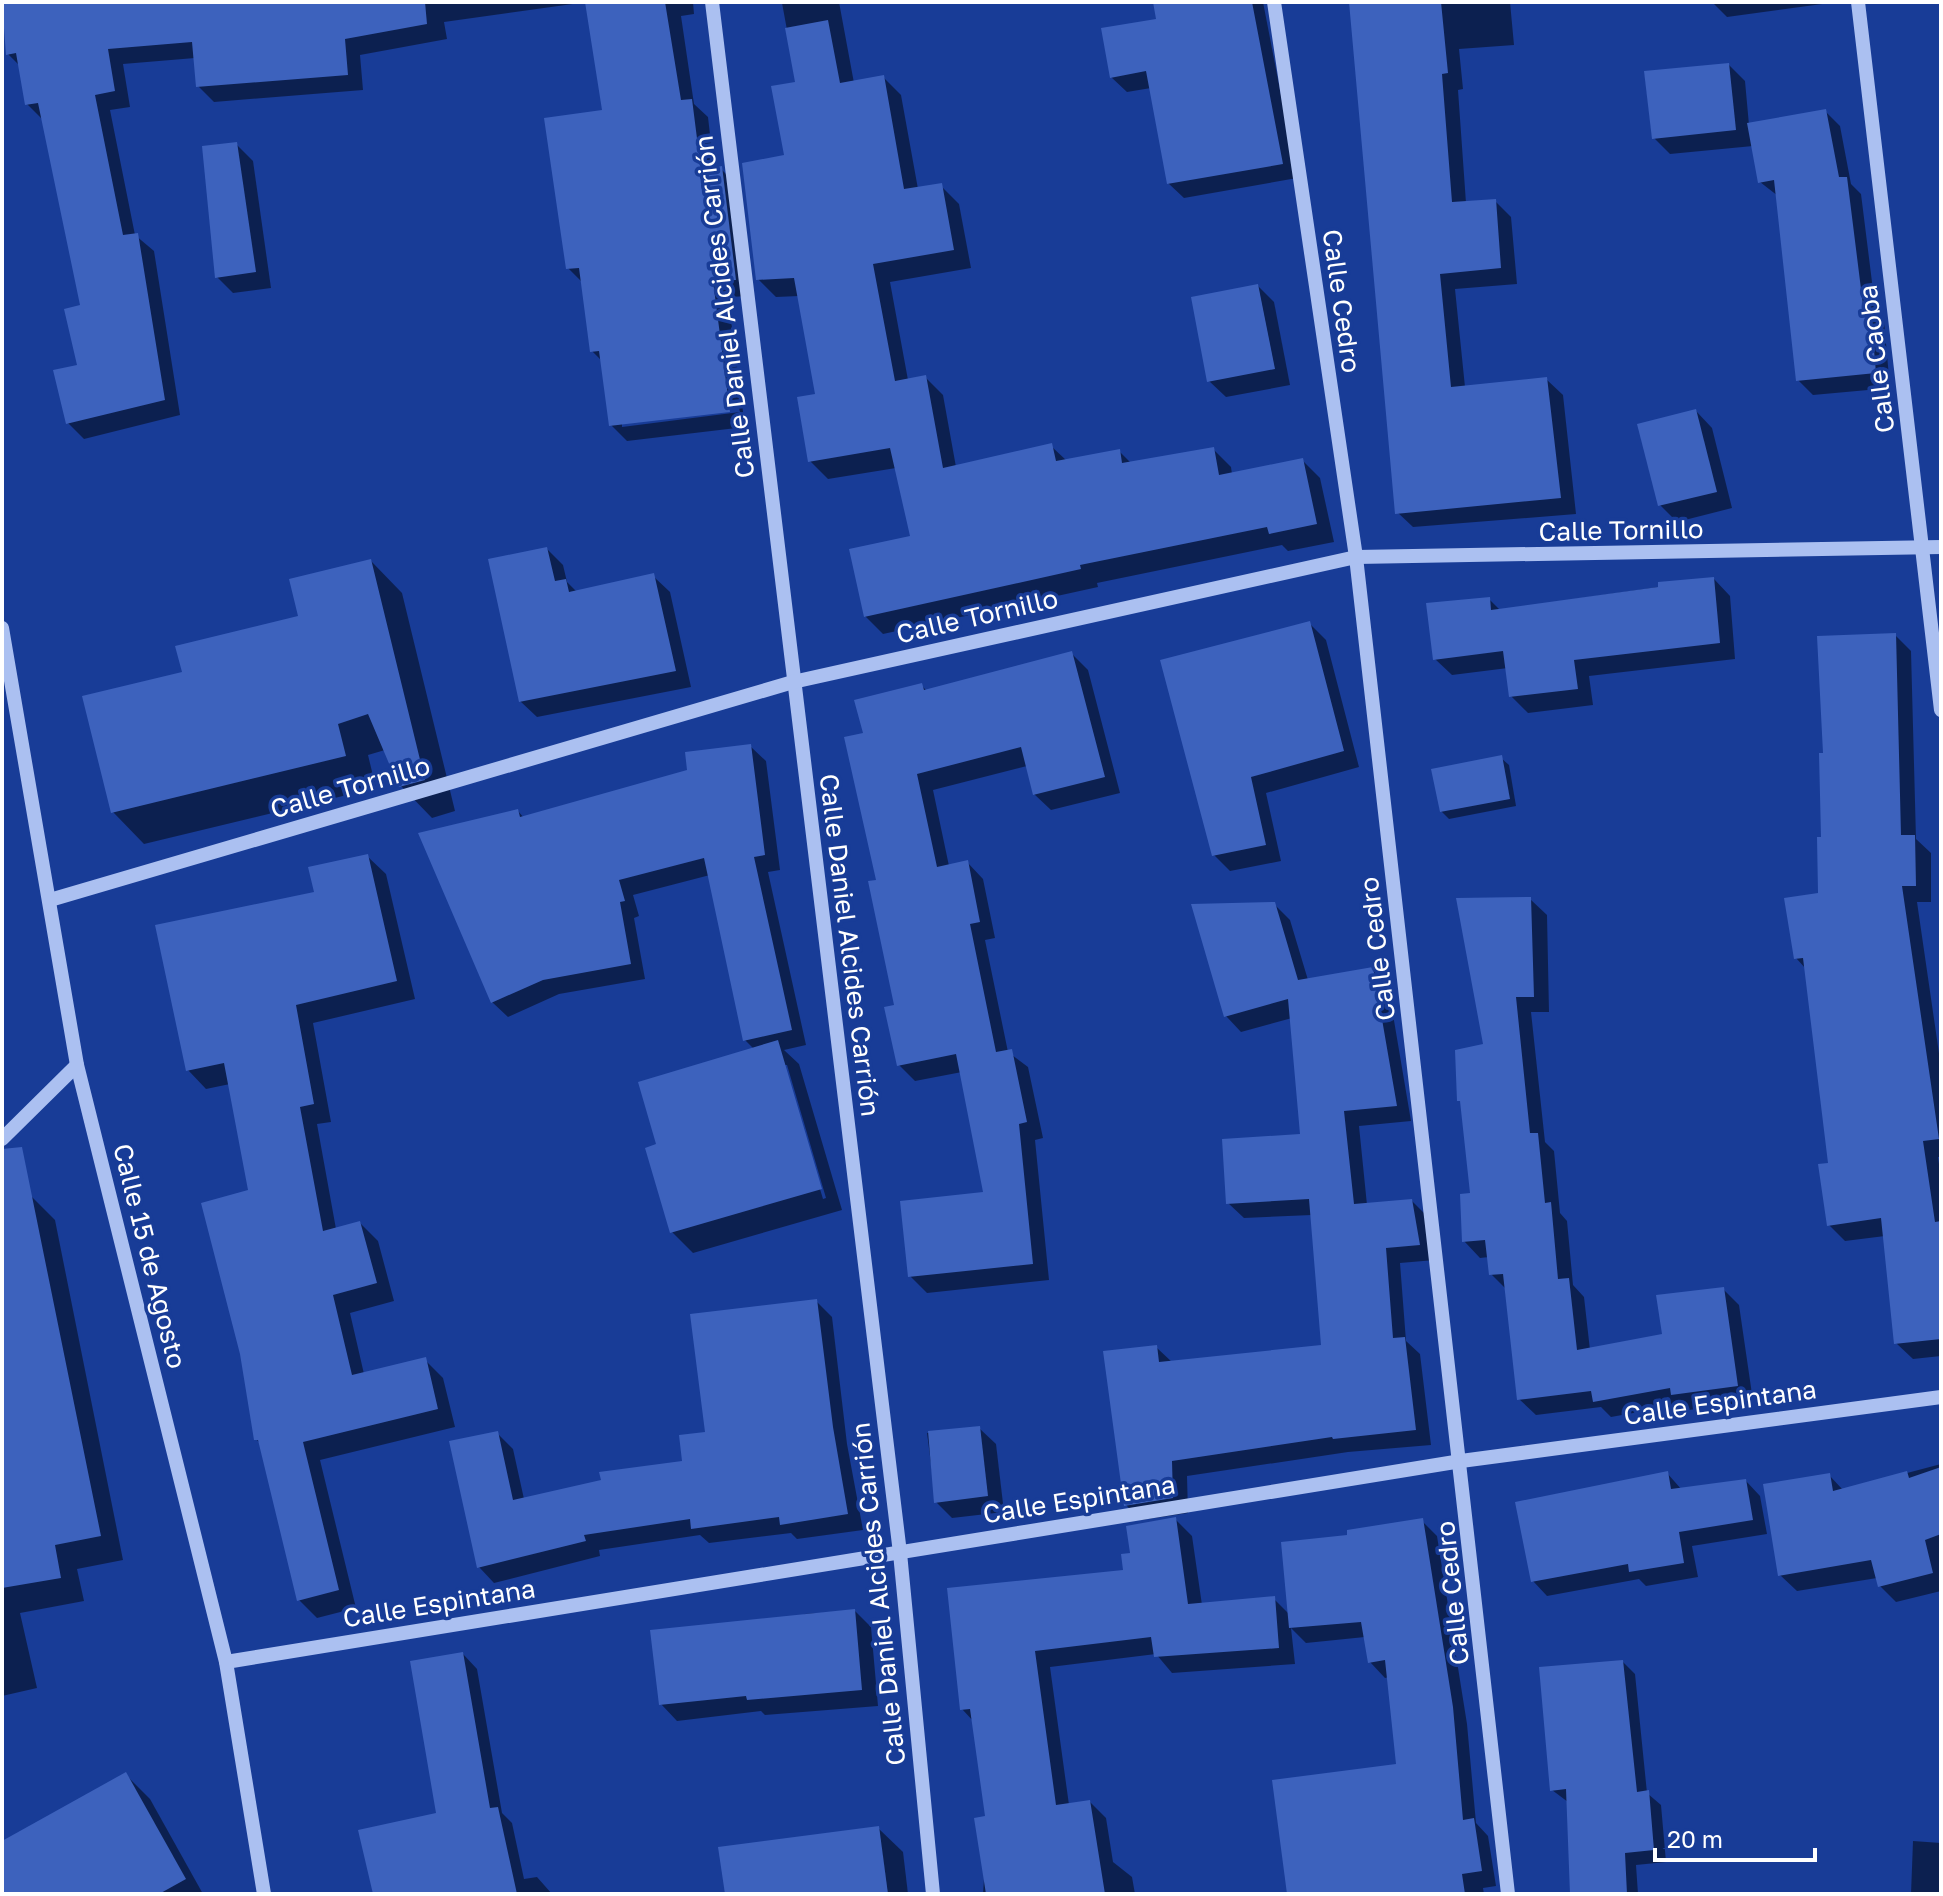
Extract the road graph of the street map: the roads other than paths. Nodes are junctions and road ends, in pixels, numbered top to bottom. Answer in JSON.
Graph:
{"nodes":[{"id":1,"x":712,"y":2,"type":"edge"},
{"id":2,"x":1274,"y":2,"type":"edge"},
{"id":3,"x":1858,"y":2,"type":"edge"},
{"id":4,"x":1941,"y":547,"type":"edge"},
{"id":5,"x":1923,"y":550,"type":"junction"},
{"id":6,"x":1356,"y":557,"type":"junction"},
{"id":7,"x":2,"y":628,"type":"edge"},
{"id":8,"x":793,"y":682,"type":"junction"},
{"id":9,"x":1941,"y":710,"type":"edge"},
{"id":10,"x":50,"y":900,"type":"junction"},
{"id":11,"x":77,"y":1065,"type":"junction"},
{"id":12,"x":2,"y":1139,"type":"edge"},
{"id":13,"x":1941,"y":1397,"type":"edge"},
{"id":14,"x":1461,"y":1461,"type":"junction"},
{"id":15,"x":900,"y":1553,"type":"junction"},
{"id":16,"x":226,"y":1662,"type":"junction"},
{"id":17,"x":264,"y":1894,"type":"edge"},
{"id":18,"x":933,"y":1894,"type":"edge"},
{"id":19,"x":1508,"y":1894,"type":"edge"}],
"edges":[{"from":1,"to":8,"type":"street","name":"Calle Daniel Alcides Carrión"},
{"from":2,"to":6,"type":"street","name":"Calle Cedro"},
{"from":3,"to":5,"type":"street","name":"Calle Caoba"},
{"from":4,"to":5,"type":"street","name":"Calle Tornillo"},
{"from":5,"to":6,"type":"street","name":"Calle Tornillo"},
{"from":5,"to":9,"type":"street","name":"Calle Caoba"},
{"from":6,"to":8,"type":"street","name":"Calle Tornillo"},
{"from":6,"to":14,"type":"street","name":"Calle Cedro"},
{"from":7,"to":10,"type":"street","name":"Calle 15 de Agosto"},
{"from":8,"to":10,"type":"street","name":"Calle Tornillo"},
{"from":8,"to":15,"type":"street","name":"Calle Daniel Alcides Carrión"},
{"from":10,"to":11,"type":"street","name":"Calle 15 de Agosto"},
{"from":11,"to":12,"type":"street"},
{"from":11,"to":16,"type":"street","name":"Calle 15 de Agosto"},
{"from":13,"to":14,"type":"street","name":"Calle Espintana"},
{"from":14,"to":15,"type":"street","name":"Calle Espintana"},
{"from":14,"to":19,"type":"street","name":"Calle Cedro"},
{"from":15,"to":16,"type":"street","name":"Calle Espintana"},
{"from":15,"to":18,"type":"street","name":"Calle Daniel Alcides Carrión"},
{"from":16,"to":17,"type":"street","name":"Calle 15 de Agosto"}]}
